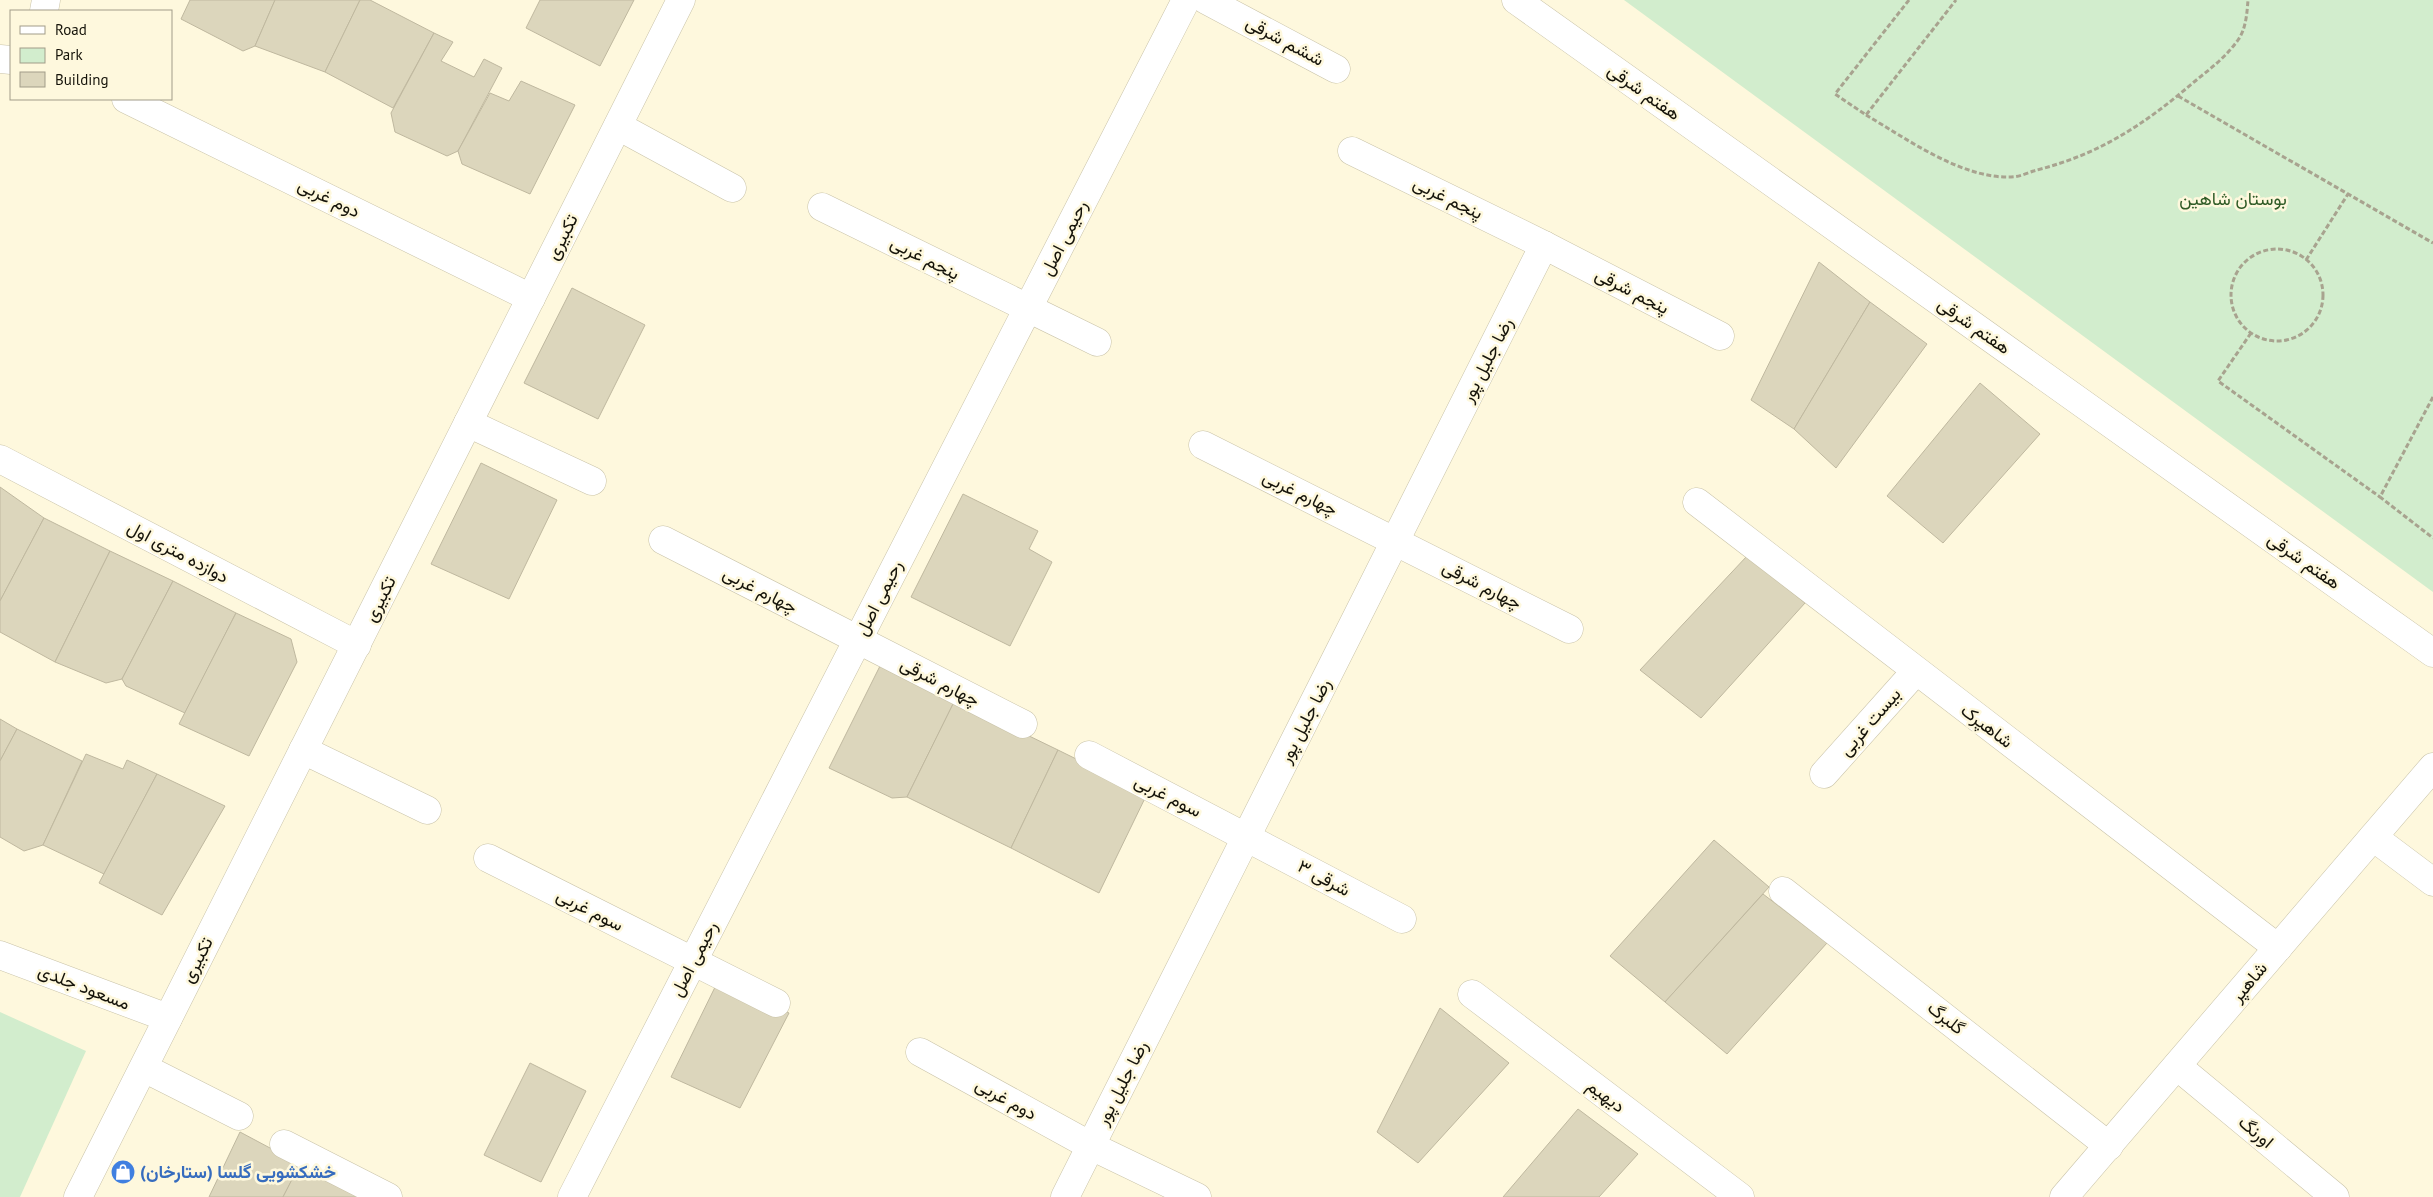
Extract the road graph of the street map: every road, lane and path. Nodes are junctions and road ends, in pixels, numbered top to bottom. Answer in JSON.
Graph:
{"nodes":[{"id":1,"x":681,"y":0,"type":"edge"},
{"id":2,"x":1186,"y":0,"type":"edge"},
{"id":3,"x":1206,"y":0,"type":"edge"},
{"id":4,"x":1516,"y":0,"type":"edge"},
{"id":5,"x":1909,"y":0,"type":"edge"},
{"id":6,"x":1956,"y":0,"type":"edge"},
{"id":7,"x":2248,"y":0,"type":"edge"},
{"id":8,"x":1336,"y":69,"type":"dead end"},
{"id":9,"x":2178,"y":96,"type":"junction"},
{"id":10,"x":128,"y":100,"type":"edge"},
{"id":11,"x":1866,"y":115,"type":"junction"},
{"id":12,"x":618,"y":126,"type":"junction"},
{"id":13,"x":1352,"y":151,"type":"dead end"},
{"id":14,"x":732,"y":188,"type":"dead end"},
{"id":15,"x":2348,"y":194,"type":"junction"},
{"id":16,"x":822,"y":206,"type":"dead end"},
{"id":17,"x":2433,"y":243,"type":"edge"},
{"id":18,"x":1544,"y":245,"type":"junction"},
{"id":19,"x":2306,"y":260,"type":"junction"},
{"id":20,"x":532,"y":298,"type":"junction"},
{"id":21,"x":1027,"y":309,"type":"junction"},
{"id":22,"x":2251,"y":333,"type":"junction"},
{"id":23,"x":1720,"y":336,"type":"dead end"},
{"id":24,"x":1097,"y":342,"type":"dead end"},
{"id":25,"x":2433,"y":397,"type":"edge"},
{"id":26,"x":468,"y":423,"type":"junction"},
{"id":27,"x":1203,"y":445,"type":"dead end"},
{"id":28,"x":0,"y":459,"type":"edge"},
{"id":29,"x":592,"y":481,"type":"dead end"},
{"id":30,"x":2380,"y":497,"type":"junction"},
{"id":31,"x":1697,"y":502,"type":"dead end"},
{"id":32,"x":2433,"y":538,"type":"edge"},
{"id":33,"x":663,"y":540,"type":"dead end"},
{"id":34,"x":1396,"y":540,"type":"junction"},
{"id":35,"x":1569,"y":629,"type":"dead end"},
{"id":36,"x":857,"y":640,"type":"junction"},
{"id":37,"x":357,"y":645,"type":"junction"},
{"id":38,"x":2433,"y":653,"type":"edge"},
{"id":39,"x":1916,"y":671,"type":"junction"},
{"id":40,"x":1023,"y":724,"type":"dead end"},
{"id":41,"x":304,"y":750,"type":"junction"},
{"id":42,"x":1089,"y":755,"type":"dead end"},
{"id":43,"x":2433,"y":766,"type":"edge"},
{"id":44,"x":1824,"y":774,"type":"dead end"},
{"id":45,"x":427,"y":810,"type":"dead end"},
{"id":46,"x":1247,"y":837,"type":"junction"},
{"id":47,"x":2373,"y":837,"type":"junction"},
{"id":48,"x":488,"y":858,"type":"dead end"},
{"id":49,"x":2433,"y":882,"type":"edge"},
{"id":50,"x":1784,"y":891,"type":"dead end"},
{"id":51,"x":1402,"y":919,"type":"dead end"},
{"id":52,"x":2278,"y":948,"type":"junction"},
{"id":53,"x":0,"y":955,"type":"edge"},
{"id":54,"x":692,"y":962,"type":"junction"},
{"id":55,"x":1472,"y":994,"type":"dead end"},
{"id":56,"x":776,"y":1003,"type":"dead end"},
{"id":57,"x":168,"y":1018,"type":"junction"},
{"id":58,"x":920,"y":1052,"type":"dead end"},
{"id":59,"x":2177,"y":1066,"type":"junction"},
{"id":60,"x":144,"y":1068,"type":"junction"},
{"id":61,"x":239,"y":1116,"type":"dead end"},
{"id":62,"x":284,"y":1144,"type":"dead end"},
{"id":63,"x":1091,"y":1146,"type":"junction"},
{"id":64,"x":2109,"y":1146,"type":"junction"},
{"id":65,"x":78,"y":1197,"type":"edge"},
{"id":66,"x":388,"y":1197,"type":"edge"},
{"id":67,"x":572,"y":1197,"type":"edge"},
{"id":68,"x":1065,"y":1197,"type":"edge"},
{"id":69,"x":1197,"y":1197,"type":"edge"},
{"id":70,"x":1740,"y":1197,"type":"edge"},
{"id":71,"x":2064,"y":1197,"type":"edge"},
{"id":72,"x":2335,"y":1197,"type":"edge"}],
"edges":[{"from":1,"to":12,"type":"street","name":"تکبیری"},
{"from":2,"to":21,"type":"street","name":"رحیمی اصل"},
{"from":3,"to":8,"type":"street","name":"ششم شرقی"},
{"from":4,"to":38,"type":"street","name":"هفتم شرقی"},
{"from":5,"to":11,"type":"path"},
{"from":6,"to":11,"type":"path"},
{"from":7,"to":9,"type":"path"},
{"from":9,"to":11,"type":"path"},
{"from":9,"to":15,"type":"path"},
{"from":10,"to":20,"type":"street","name":"دوم غربی"},
{"from":12,"to":14,"type":"street"},
{"from":12,"to":20,"type":"street","name":"تکبیری"},
{"from":13,"to":18,"type":"street","name":"پنجم غربی"},
{"from":15,"to":17,"type":"path"},
{"from":15,"to":19,"type":"path"},
{"from":16,"to":21,"type":"street","name":"پنجم غربی"},
{"from":18,"to":23,"type":"street","name":"پنجم شرقی"},
{"from":18,"to":34,"type":"street","name":"رضا جلیل پور"},
{"from":19,"to":22,"type":"path"},
{"from":19,"to":22,"type":"path"},
{"from":20,"to":26,"type":"street","name":"تکبیری"},
{"from":21,"to":24,"type":"street"},
{"from":21,"to":36,"type":"street","name":"رحیمی اصل"},
{"from":22,"to":30,"type":"path"},
{"from":25,"to":30,"type":"path"},
{"from":26,"to":29,"type":"street"},
{"from":26,"to":37,"type":"street","name":"تکبیری"},
{"from":27,"to":34,"type":"street","name":"چهارم غربی"},
{"from":28,"to":37,"type":"street","name":"دوازده متری اول"},
{"from":30,"to":32,"type":"path"},
{"from":31,"to":39,"type":"street","name":"شاهپرک"},
{"from":33,"to":36,"type":"street","name":"چهارم غربی"},
{"from":34,"to":35,"type":"street","name":"چهارم شرقی"},
{"from":34,"to":46,"type":"street","name":"رضا جلیل پور"},
{"from":36,"to":40,"type":"street","name":"چهارم شرقی"},
{"from":36,"to":54,"type":"street","name":"رحیمی اصل"},
{"from":37,"to":41,"type":"street","name":"تکبیری"},
{"from":39,"to":44,"type":"street","name":"بیست غربی"},
{"from":39,"to":52,"type":"street","name":"شاهپرک"},
{"from":41,"to":45,"type":"street"},
{"from":41,"to":57,"type":"street","name":"تکبیری"},
{"from":42,"to":46,"type":"street","name":"سوم غربی"},
{"from":43,"to":47,"type":"street","name":"شاهپر"},
{"from":46,"to":51,"type":"street","name":"۳ شرقی"},
{"from":46,"to":63,"type":"street","name":"رضا جلیل پور"},
{"from":47,"to":49,"type":"street"},
{"from":47,"to":52,"type":"street","name":"شاهپر"},
{"from":48,"to":54,"type":"street","name":"سوم غربی"},
{"from":50,"to":64,"type":"street","name":"گلبرگ"},
{"from":52,"to":59,"type":"street","name":"شاهپر"},
{"from":53,"to":57,"type":"street","name":"مسعود جلدی"},
{"from":54,"to":56,"type":"street","name":"سوم غربی"},
{"from":54,"to":67,"type":"street","name":"رحیمی اصل"},
{"from":55,"to":70,"type":"street","name":"دیهیم"},
{"from":57,"to":60,"type":"street","name":"تکبیری"},
{"from":58,"to":63,"type":"street","name":"دوم غربی"},
{"from":59,"to":64,"type":"street","name":"شاهپر"},
{"from":59,"to":72,"type":"street","name":"اورنگ"},
{"from":60,"to":61,"type":"street"},
{"from":60,"to":65,"type":"street","name":"تکبیری"},
{"from":62,"to":66,"type":"street"},
{"from":63,"to":68,"type":"street","name":"رضا جلیل پور"},
{"from":63,"to":69,"type":"street","name":"دوم غربی"},
{"from":64,"to":71,"type":"street","name":"شاهپر"}]}
